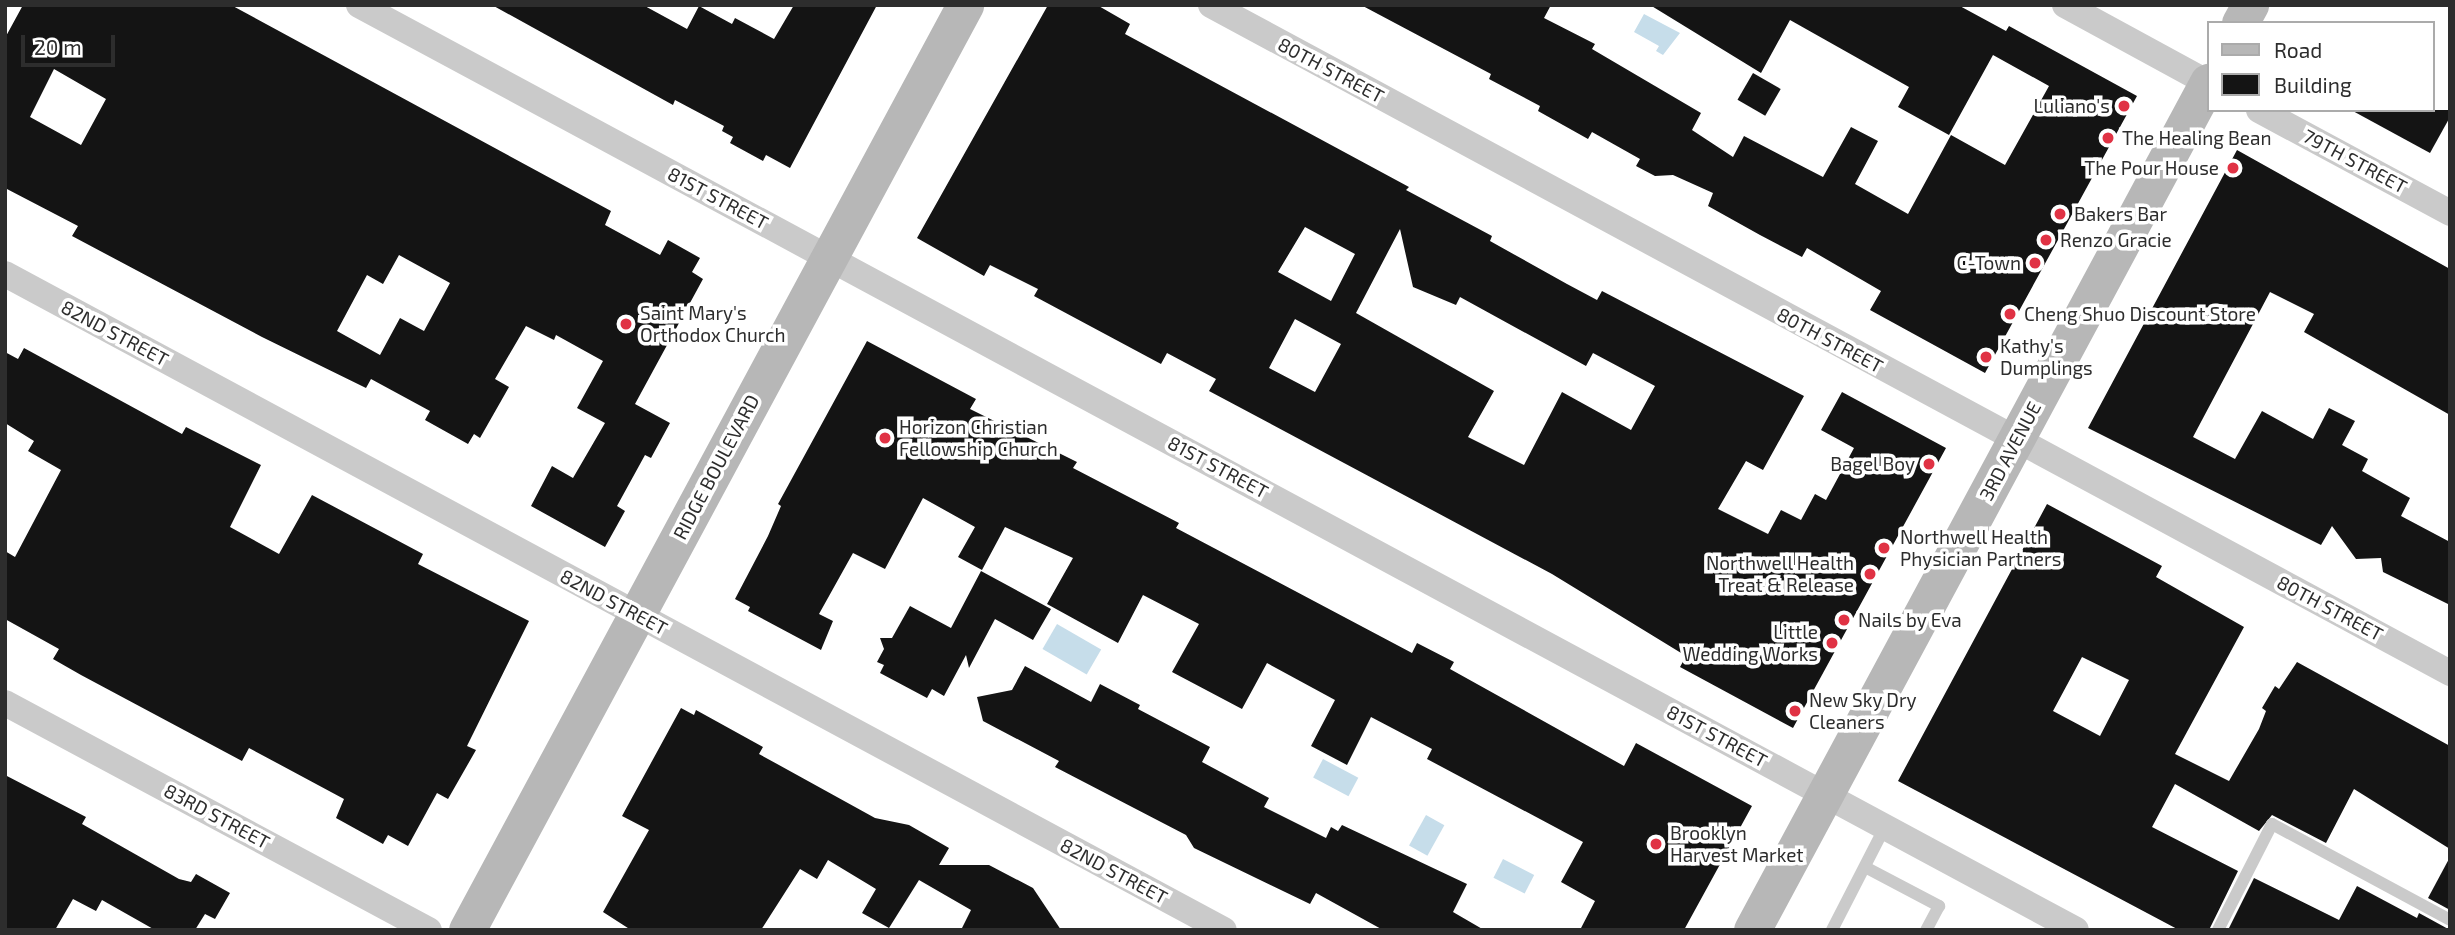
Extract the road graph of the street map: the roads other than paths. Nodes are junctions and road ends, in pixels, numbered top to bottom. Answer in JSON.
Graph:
{"nodes":[{"id":1,"x":359,"y":5,"type":"edge"},
{"id":2,"x":965,"y":5,"type":"edge"},
{"id":3,"x":1212,"y":5,"type":"edge"},
{"id":4,"x":2065,"y":5,"type":"edge"},
{"id":5,"x":2250,"y":5,"type":"edge"},
{"id":6,"x":2241,"y":21,"type":"edge"},
{"id":7,"x":2206,"y":82,"type":"edge"},
{"id":8,"x":2206,"y":87,"type":"edge"},
{"id":9,"x":2263,"y":112,"type":"edge"},
{"id":10,"x":2450,"y":213,"type":"edge"},
{"id":11,"x":829,"y":258,"type":"junction"},
{"id":12,"x":5,"y":274,"type":"edge"},
{"id":13,"x":2015,"y":440,"type":"junction"},
{"id":14,"x":637,"y":614,"type":"junction"},
{"id":15,"x":2450,"y":673,"type":"edge"},
{"id":16,"x":5,"y":703,"type":"edge"},
{"id":17,"x":1825,"y":795,"type":"junction"},
{"id":18,"x":1885,"y":827,"type":"junction"},
{"id":19,"x":1864,"y":867,"type":"junction"},
{"id":20,"x":2450,"y":920,"type":"edge"},
{"id":21,"x":2063,"y":927,"type":"edge"},
{"id":22,"x":429,"y":930,"type":"edge"},
{"id":23,"x":467,"y":930,"type":"edge"},
{"id":24,"x":1224,"y":930,"type":"edge"},
{"id":25,"x":1752,"y":930,"type":"edge"},
{"id":26,"x":1832,"y":930,"type":"edge"},
{"id":27,"x":1926,"y":930,"type":"edge"},
{"id":28,"x":2218,"y":930,"type":"edge"}],
"edges":[{"from":1,"to":11,"type":"street","name":"81ST STREET"},
{"from":2,"to":11,"type":"street","name":"RIDGE BOULEVARD"},
{"from":3,"to":13,"type":"street","name":"80TH STREET"},
{"from":4,"to":7,"type":"street"},
{"from":5,"to":6,"type":"street"},
{"from":8,"to":13,"type":"street","name":"3RD AVENUE"},
{"from":9,"to":10,"type":"street","name":"79TH STREET"},
{"from":11,"to":14,"type":"street","name":"RIDGE BOULEVARD"},
{"from":11,"to":17,"type":"street","name":"81ST STREET"},
{"from":12,"to":14,"type":"street","name":"82ND STREET"},
{"from":13,"to":15,"type":"street","name":"80TH STREET"},
{"from":13,"to":17,"type":"street","name":"3RD AVENUE"},
{"from":14,"to":23,"type":"street","name":"RIDGE BOULEVARD"},
{"from":14,"to":24,"type":"street","name":"82ND STREET"},
{"from":16,"to":22,"type":"street","name":"83RD STREET"},
{"from":17,"to":18,"type":"street","name":"81ST STREET"},
{"from":17,"to":25,"type":"street","name":"3RD AVENUE"},
{"from":18,"to":19,"type":"lane"},
{"from":18,"to":21,"type":"street","name":"81ST STREET"},
{"from":19,"to":26,"type":"lane"},
{"from":19,"to":27,"type":"lane"},
{"from":20,"to":28,"type":"lane"}]}
